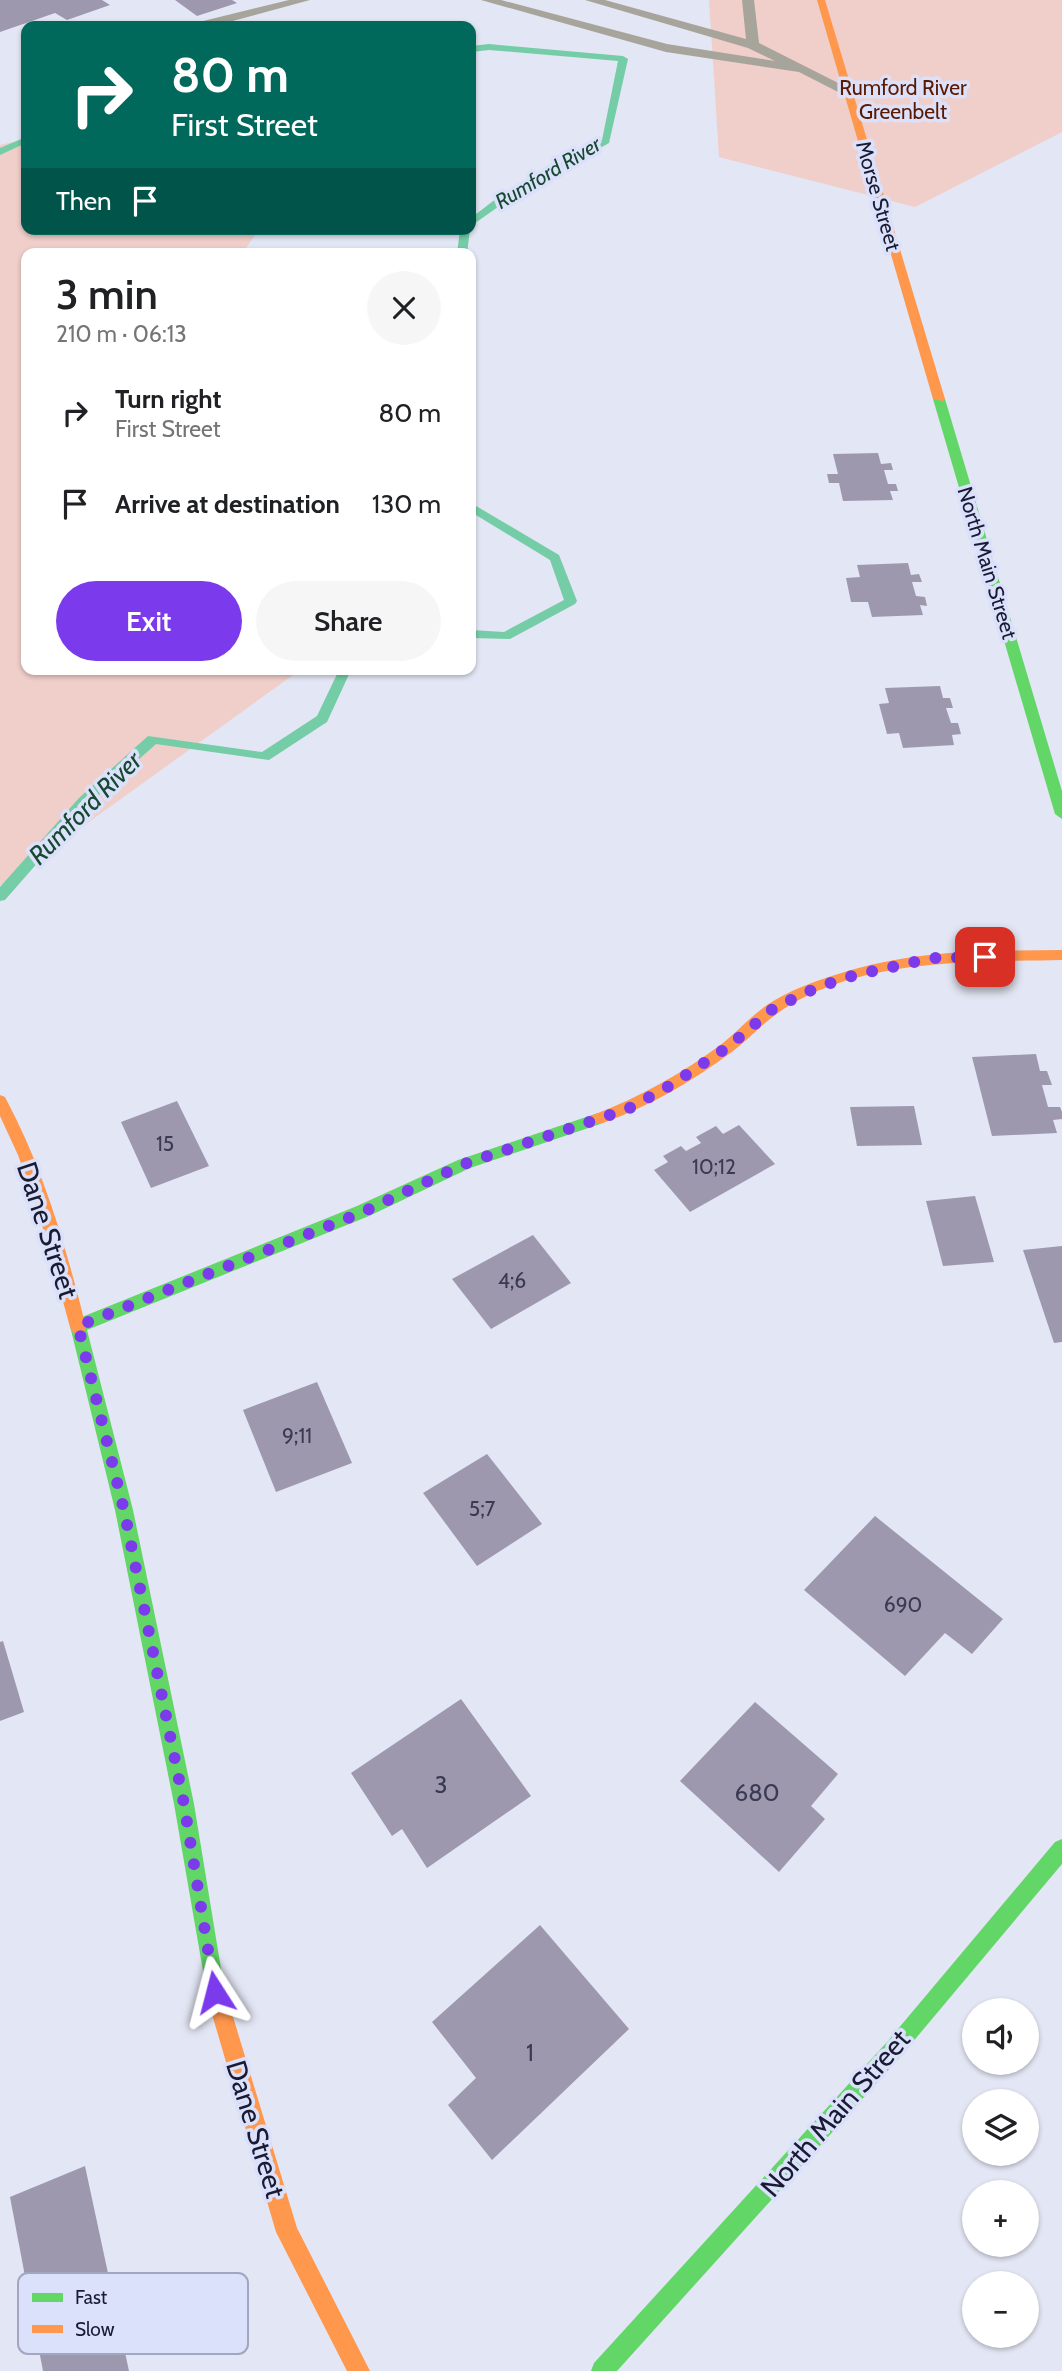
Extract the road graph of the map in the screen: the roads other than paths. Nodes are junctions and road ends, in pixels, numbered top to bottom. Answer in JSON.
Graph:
{"nodes":[{"id":1,"x":304,"y":0,"type":"edge"},
{"id":2,"x":487,"y":0,"type":"edge"},
{"id":3,"x":591,"y":0,"type":"edge"},
{"id":4,"x":748,"y":0,"type":"edge"},
{"id":5,"x":821,"y":0,"type":"edge"},
{"id":6,"x":220,"y":21,"type":"edge"},
{"id":7,"x":753,"y":45,"type":"junction"},
{"id":8,"x":802,"y":69,"type":"junction"},
{"id":9,"x":847,"y":91,"type":"junction"},
{"id":10,"x":911,"y":312,"type":"joint"},
{"id":11,"x":1062,"y":814,"type":"edge"},
{"id":12,"x":1062,"y":955,"type":"edge"},
{"id":13,"x":0,"y":1101,"type":"edge"},
{"id":14,"x":78,"y":1326,"type":"junction"},
{"id":15,"x":1062,"y":1849,"type":"edge"},
{"id":16,"x":359,"y":2371,"type":"edge"},
{"id":17,"x":602,"y":2371,"type":"edge"}],
"edges":[{"from":1,"to":6,"type":"lane"},
{"from":2,"to":8,"type":"lane"},
{"from":3,"to":7,"type":"lane"},
{"from":4,"to":7,"type":"lane"},
{"from":5,"to":9,"type":"street","name":"Morse Street"},
{"from":7,"to":8,"type":"lane"},
{"from":8,"to":9,"type":"lane"},
{"from":9,"to":10,"type":"street","name":"Morse Street"},
{"from":10,"to":11,"type":"street","name":"North Main Street"},
{"from":12,"to":14,"type":"street"},
{"from":13,"to":14,"type":"street","name":"Dane Street"},
{"from":14,"to":16,"type":"street","name":"Dane Street"},
{"from":15,"to":17,"type":"street","name":"North Main Street"}]}
